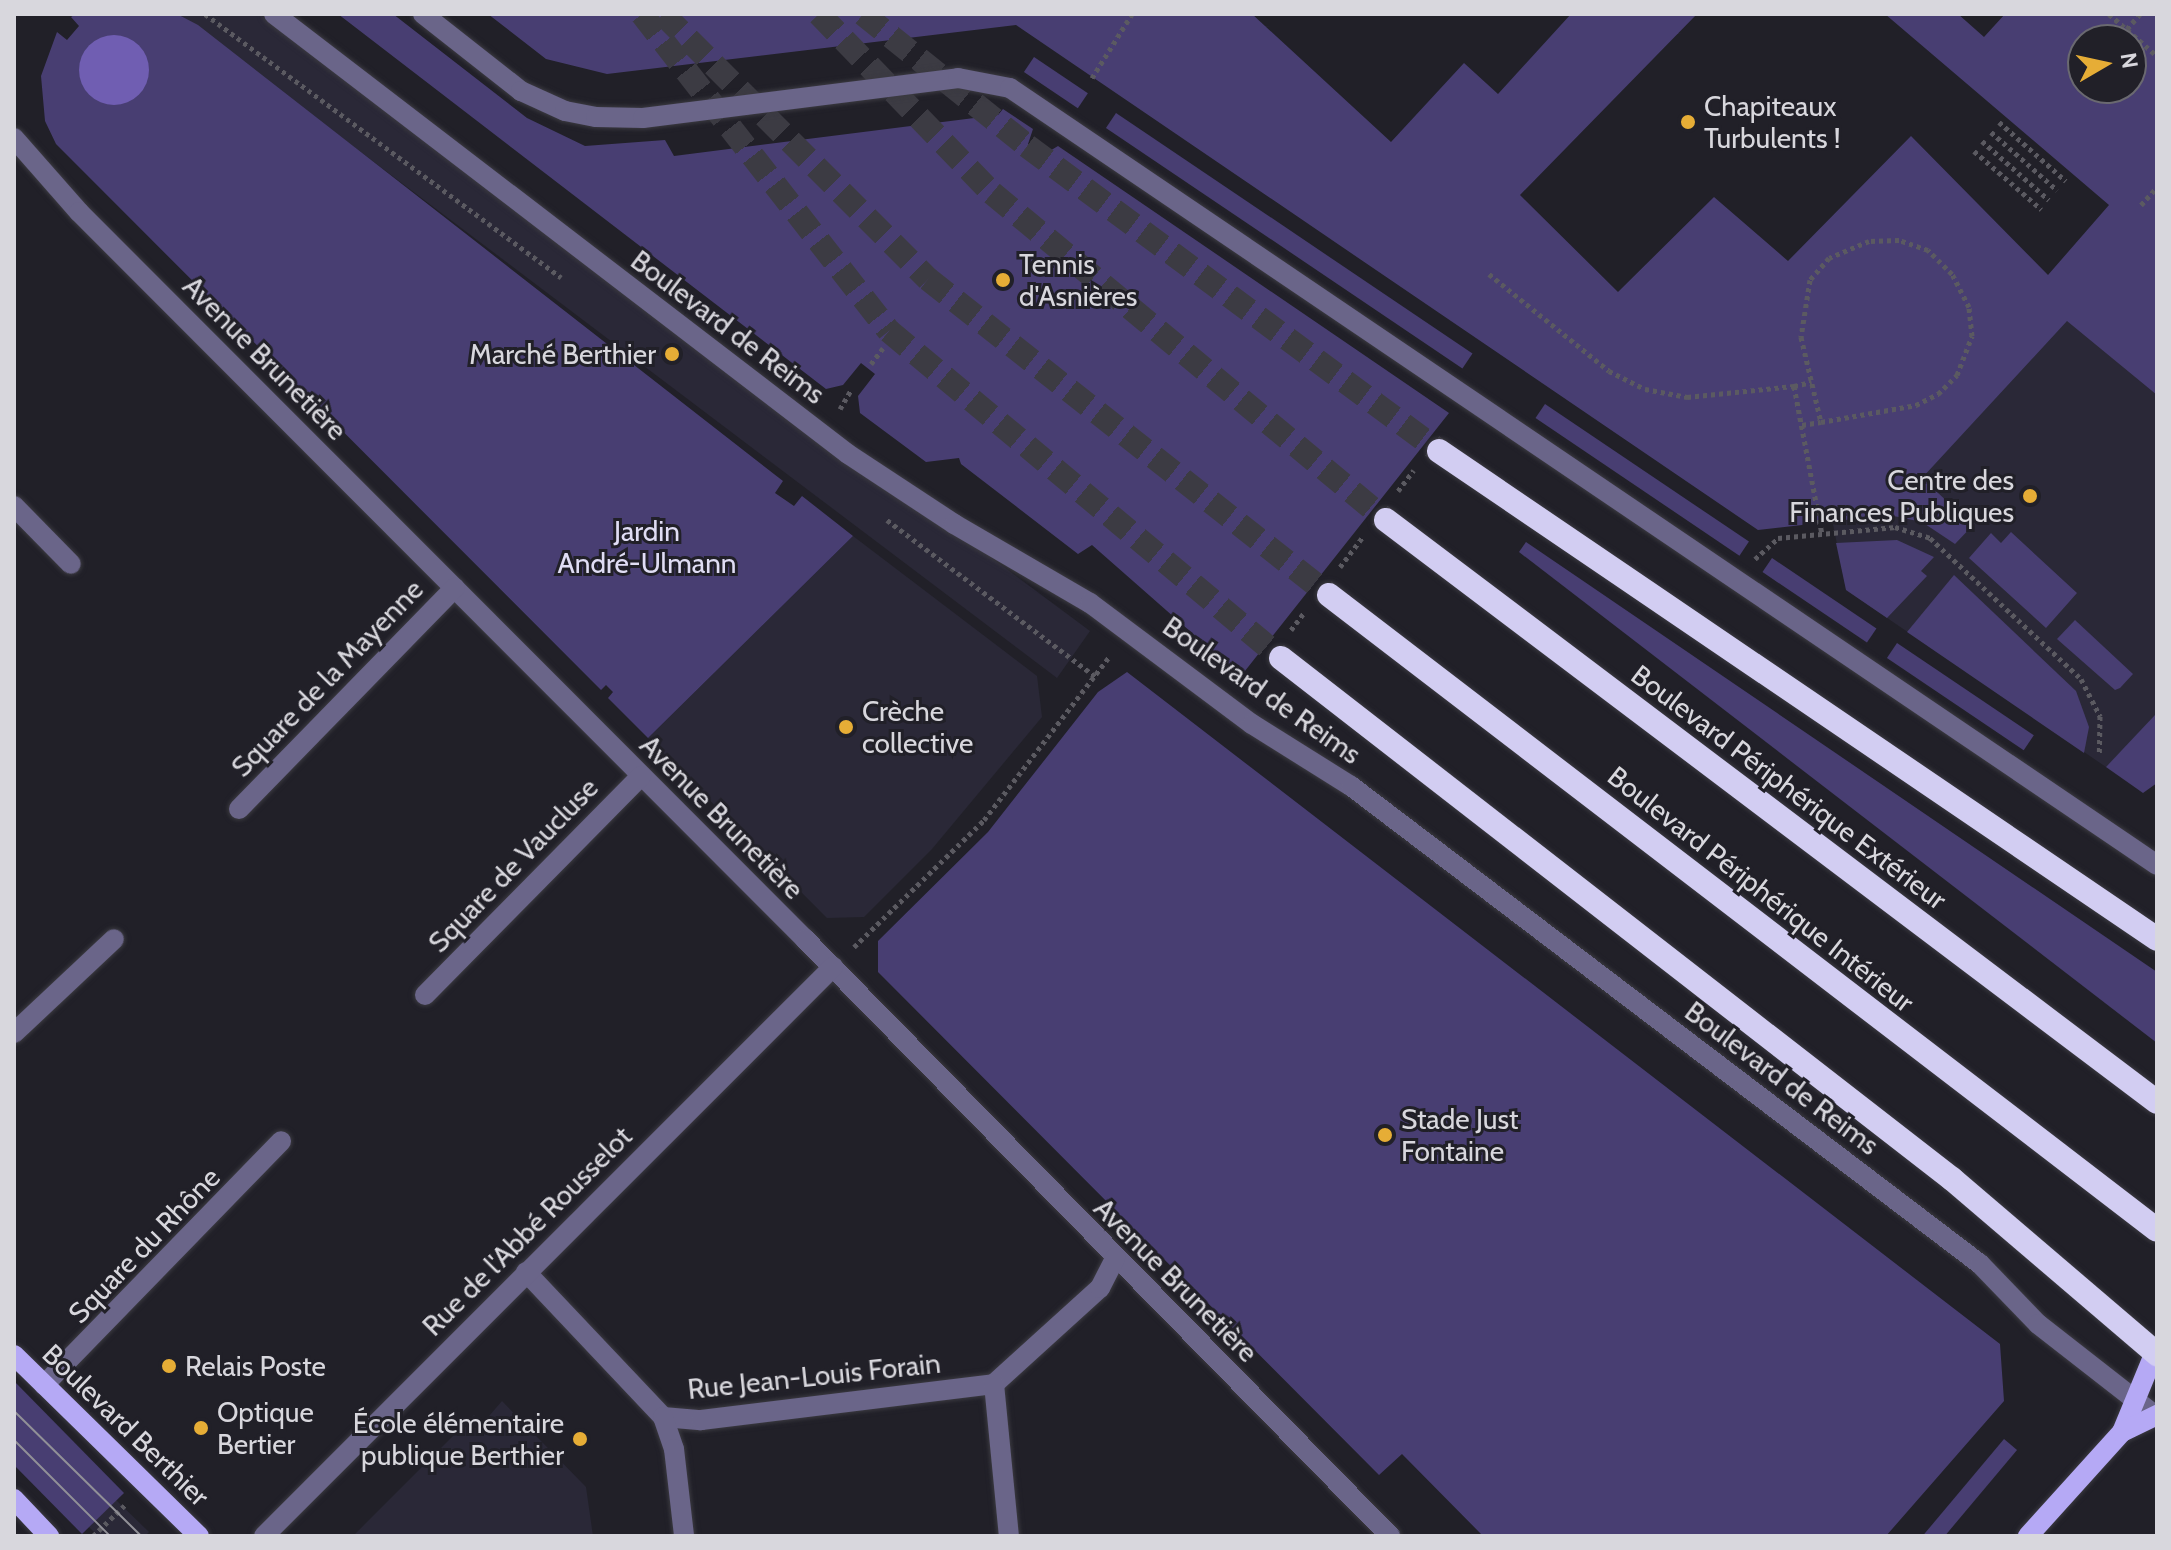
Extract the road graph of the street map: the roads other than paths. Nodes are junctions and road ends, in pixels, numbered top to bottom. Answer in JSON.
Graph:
{"nodes":[{"id":1,"x":274,"y":14,"type":"edge"},
{"id":2,"x":423,"y":14,"type":"edge"},
{"id":3,"x":14,"y":138,"type":"edge"},
{"id":4,"x":1439,"y":451,"type":"tunnel mouth"},
{"id":5,"x":14,"y":506,"type":"edge"},
{"id":6,"x":1386,"y":520,"type":"tunnel mouth"},
{"id":7,"x":71,"y":564,"type":"dead end"},
{"id":8,"x":455,"y":588,"type":"junction"},
{"id":9,"x":1329,"y":595,"type":"tunnel mouth"},
{"id":10,"x":1281,"y":658,"type":"tunnel mouth"},
{"id":11,"x":641,"y":776,"type":"junction"},
{"id":12,"x":239,"y":809,"type":"dead end"},
{"id":13,"x":2157,"y":865,"type":"edge"},
{"id":14,"x":114,"y":939,"type":"dead end"},
{"id":15,"x":2157,"y":939,"type":"edge"},
{"id":16,"x":833,"y":967,"type":"junction"},
{"id":17,"x":425,"y":995,"type":"dead end"},
{"id":18,"x":14,"y":1033,"type":"edge"},
{"id":19,"x":2157,"y":1102,"type":"edge"},
{"id":20,"x":281,"y":1141,"type":"dead end"},
{"id":21,"x":2157,"y":1230,"type":"edge"},
{"id":22,"x":1115,"y":1258,"type":"junction"},
{"id":23,"x":526,"y":1272,"type":"junction"},
{"id":24,"x":2156,"y":1351,"type":"edge"},
{"id":25,"x":14,"y":1355,"type":"edge"},
{"id":26,"x":994,"y":1384,"type":"junction"},
{"id":27,"x":44,"y":1385,"type":"junction"},
{"id":28,"x":2134,"y":1396,"type":"junction"},
{"id":29,"x":2157,"y":1416,"type":"edge"},
{"id":30,"x":663,"y":1417,"type":"junction"},
{"id":31,"x":2122,"y":1432,"type":"junction"},
{"id":32,"x":14,"y":1499,"type":"edge"},
{"id":33,"x":49,"y":1536,"type":"edge"},
{"id":34,"x":199,"y":1536,"type":"edge"},
{"id":35,"x":264,"y":1536,"type":"edge"},
{"id":36,"x":684,"y":1536,"type":"edge"},
{"id":37,"x":1009,"y":1536,"type":"edge"},
{"id":38,"x":1390,"y":1536,"type":"edge"},
{"id":39,"x":2028,"y":1536,"type":"edge"}],
"edges":[{"from":1,"to":28,"type":"street","name":"Boulevard de Reims"},
{"from":2,"to":13,"type":"street"},
{"from":3,"to":8,"type":"street","name":"Avenue Brunetière"},
{"from":4,"to":15,"type":"highway"},
{"from":5,"to":7,"type":"street"},
{"from":6,"to":19,"type":"highway","name":"Boulevard Périphérique Extérieur"},
{"from":8,"to":11,"type":"street","name":"Avenue Brunetière"},
{"from":8,"to":12,"type":"street","name":"Square de la Mayenne"},
{"from":9,"to":21,"type":"highway","name":"Boulevard Périphérique Intérieur"},
{"from":10,"to":24,"type":"highway"},
{"from":11,"to":16,"type":"street","name":"Avenue Brunetière"},
{"from":11,"to":17,"type":"street","name":"Square de Vaucluse"},
{"from":14,"to":18,"type":"street"},
{"from":16,"to":22,"type":"street","name":"Avenue Brunetière"},
{"from":16,"to":23,"type":"street","name":"Rue de l'Abbé Rousselot"},
{"from":20,"to":27,"type":"street","name":"Square du Rhône"},
{"from":22,"to":26,"type":"street"},
{"from":22,"to":38,"type":"street","name":"Avenue Brunetière"},
{"from":23,"to":30,"type":"street","name":"Rue Jean-Louis Forain"},
{"from":23,"to":35,"type":"street","name":"Rue de l'Abbé Rousselot"},
{"from":24,"to":28,"type":"main road"},
{"from":25,"to":27,"type":"main road","name":"Boulevard Berthier"},
{"from":26,"to":30,"type":"street","name":"Rue Jean-Louis Forain"},
{"from":26,"to":37,"type":"street"},
{"from":27,"to":34,"type":"main road","name":"Boulevard Berthier"},
{"from":28,"to":29,"type":"street","name":"Boulevard de Reims"},
{"from":28,"to":31,"type":"main road"},
{"from":29,"to":31,"type":"main road"},
{"from":30,"to":36,"type":"street"},
{"from":31,"to":39,"type":"main road"},
{"from":32,"to":33,"type":"main road"}]}
